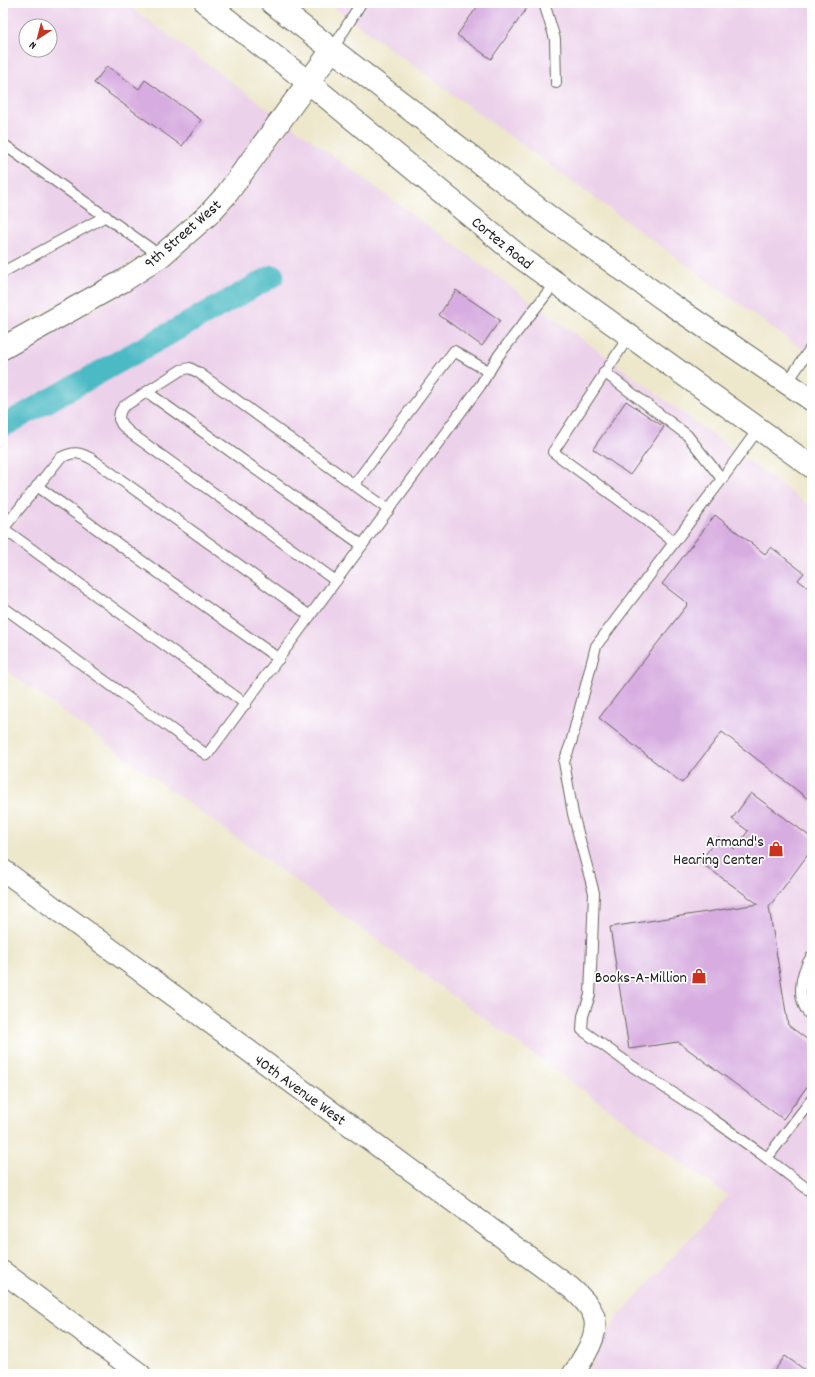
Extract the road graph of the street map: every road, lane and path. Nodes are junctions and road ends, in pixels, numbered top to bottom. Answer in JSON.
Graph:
{"nodes":[{"id":1,"x":206,"y":3,"type":"edge"},
{"id":2,"x":272,"y":3,"type":"edge"},
{"id":3,"x":361,"y":3,"type":"edge"},
{"id":4,"x":544,"y":3,"type":"edge"},
{"id":5,"x":332,"y":50,"type":"junction"},
{"id":6,"x":308,"y":82,"type":"junction"},
{"id":7,"x":556,"y":83,"type":"dead end"},
{"id":8,"x":3,"y":144,"type":"edge"},
{"id":9,"x":106,"y":216,"type":"junction"},
{"id":10,"x":161,"y":256,"type":"junction"},
{"id":11,"x":3,"y":272,"type":"edge"},
{"id":12,"x":555,"y":283,"type":"junction"},
{"id":13,"x":629,"y":336,"type":"junction"},
{"id":14,"x":812,"y":346,"type":"edge"},
{"id":15,"x":3,"y":348,"type":"edge"},
{"id":16,"x":489,"y":372,"type":"junction"},
{"id":17,"x":604,"y":372,"type":"junction"},
{"id":18,"x":787,"y":383,"type":"junction"},
{"id":19,"x":147,"y":392,"type":"junction"},
{"id":20,"x":812,"y":400,"type":"edge"},
{"id":21,"x":759,"y":428,"type":"junction"},
{"id":22,"x":812,"y":467,"type":"edge"},
{"id":23,"x":722,"y":479,"type":"junction"},
{"id":24,"x":354,"y":485,"type":"junction"},
{"id":25,"x":38,"y":486,"type":"junction"},
{"id":26,"x":389,"y":510,"type":"junction"},
{"id":27,"x":3,"y":529,"type":"edge"},
{"id":28,"x":674,"y":542,"type":"junction"},
{"id":29,"x":362,"y":545,"type":"junction"},
{"id":30,"x":336,"y":581,"type":"junction"},
{"id":31,"x":3,"y":607,"type":"edge"},
{"id":32,"x":310,"y":616,"type":"junction"},
{"id":33,"x":279,"y":659,"type":"junction"},
{"id":34,"x":246,"y":704,"type":"junction"},
{"id":35,"x":3,"y":870,"type":"edge"},
{"id":36,"x":812,"y":956,"type":"edge"},
{"id":37,"x":812,"y":1017,"type":"edge"},
{"id":38,"x":812,"y":1098,"type":"edge"},
{"id":39,"x":767,"y":1158,"type":"junction"},
{"id":40,"x":811,"y":1190,"type":"edge"},
{"id":41,"x":3,"y":1272,"type":"edge"},
{"id":42,"x":140,"y":1374,"type":"edge"},
{"id":43,"x":573,"y":1374,"type":"edge"}],
"edges":[{"from":1,"to":6,"type":"main road","name":"Cortez Road"},
{"from":2,"to":5,"type":"main road"},
{"from":3,"to":5,"type":"lane"},
{"from":4,"to":7,"type":"lane"},
{"from":5,"to":6,"type":"main road","name":"9th Street West"},
{"from":5,"to":18,"type":"main road"},
{"from":6,"to":10,"type":"main road","name":"9th Street West"},
{"from":6,"to":12,"type":"main road","name":"Cortez Road"},
{"from":8,"to":9,"type":"lane"},
{"from":9,"to":10,"type":"lane"},
{"from":9,"to":11,"type":"lane"},
{"from":10,"to":15,"type":"main road","name":"9th Street West"},
{"from":12,"to":13,"type":"main road","name":"Cortez Road"},
{"from":12,"to":16,"type":"lane"},
{"from":13,"to":17,"type":"lane"},
{"from":13,"to":21,"type":"main road","name":"Cortez Road"},
{"from":14,"to":18,"type":"lane"},
{"from":16,"to":24,"type":"lane"},
{"from":16,"to":26,"type":"lane"},
{"from":17,"to":23,"type":"lane"},
{"from":17,"to":28,"type":"lane"},
{"from":18,"to":20,"type":"main road"},
{"from":19,"to":24,"type":"lane"},
{"from":19,"to":29,"type":"lane"},
{"from":19,"to":30,"type":"lane"},
{"from":21,"to":22,"type":"main road","name":"Cortez Road"},
{"from":21,"to":23,"type":"lane"},
{"from":23,"to":28,"type":"lane"},
{"from":24,"to":26,"type":"lane"},
{"from":25,"to":27,"type":"lane"},
{"from":25,"to":32,"type":"lane"},
{"from":25,"to":33,"type":"lane"},
{"from":26,"to":29,"type":"lane"},
{"from":27,"to":34,"type":"lane"},
{"from":28,"to":39,"type":"lane"},
{"from":29,"to":30,"type":"lane"},
{"from":30,"to":32,"type":"lane"},
{"from":31,"to":34,"type":"lane"},
{"from":32,"to":33,"type":"lane"},
{"from":33,"to":34,"type":"lane"},
{"from":35,"to":43,"type":"street","name":"40th Avenue West"},
{"from":36,"to":37,"type":"lane"},
{"from":38,"to":39,"type":"lane"},
{"from":39,"to":40,"type":"lane"},
{"from":41,"to":42,"type":"street"}]}
